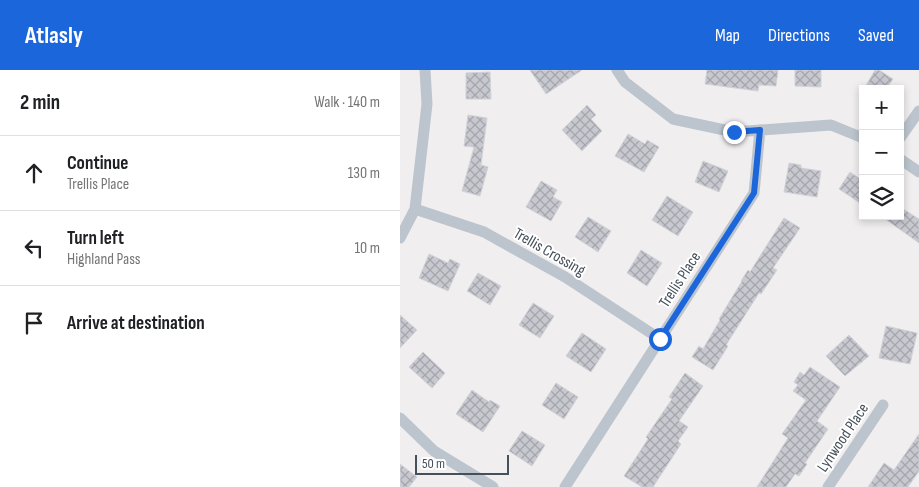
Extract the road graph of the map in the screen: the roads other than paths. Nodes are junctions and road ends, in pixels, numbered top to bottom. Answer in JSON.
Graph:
{"nodes":[{"id":1,"x":425,"y":70,"type":"edge"},
{"id":2,"x":617,"y":70,"type":"edge"},
{"id":3,"x":919,"y":111,"type":"edge"},
{"id":4,"x":760,"y":130,"type":"junction"},
{"id":5,"x":904,"y":132,"type":"edge"},
{"id":6,"x":859,"y":136,"type":"edge"},
{"id":7,"x":904,"y":162,"type":"edge"},
{"id":8,"x":919,"y":172,"type":"edge"},
{"id":9,"x":415,"y":209,"type":"junction"},
{"id":10,"x":400,"y":238,"type":"edge"},
{"id":11,"x":660,"y":339,"type":"junction"},
{"id":12,"x":883,"y":405,"type":"dead end"},
{"id":13,"x":400,"y":418,"type":"edge"},
{"id":14,"x":494,"y":487,"type":"edge"},
{"id":15,"x":565,"y":487,"type":"edge"},
{"id":16,"x":828,"y":487,"type":"edge"}],
"edges":[{"from":1,"to":9,"type":"street"},
{"from":2,"to":4,"type":"street"},
{"from":3,"to":5,"type":"street"},
{"from":4,"to":6,"type":"street"},
{"from":4,"to":11,"type":"street","name":"Trellis Place"},
{"from":7,"to":8,"type":"street"},
{"from":9,"to":10,"type":"street"},
{"from":9,"to":11,"type":"street","name":"Trellis Crossing"},
{"from":11,"to":15,"type":"street","name":"Trellis Place"},
{"from":12,"to":16,"type":"street","name":"Lynwood Place"},
{"from":13,"to":14,"type":"street"}]}
